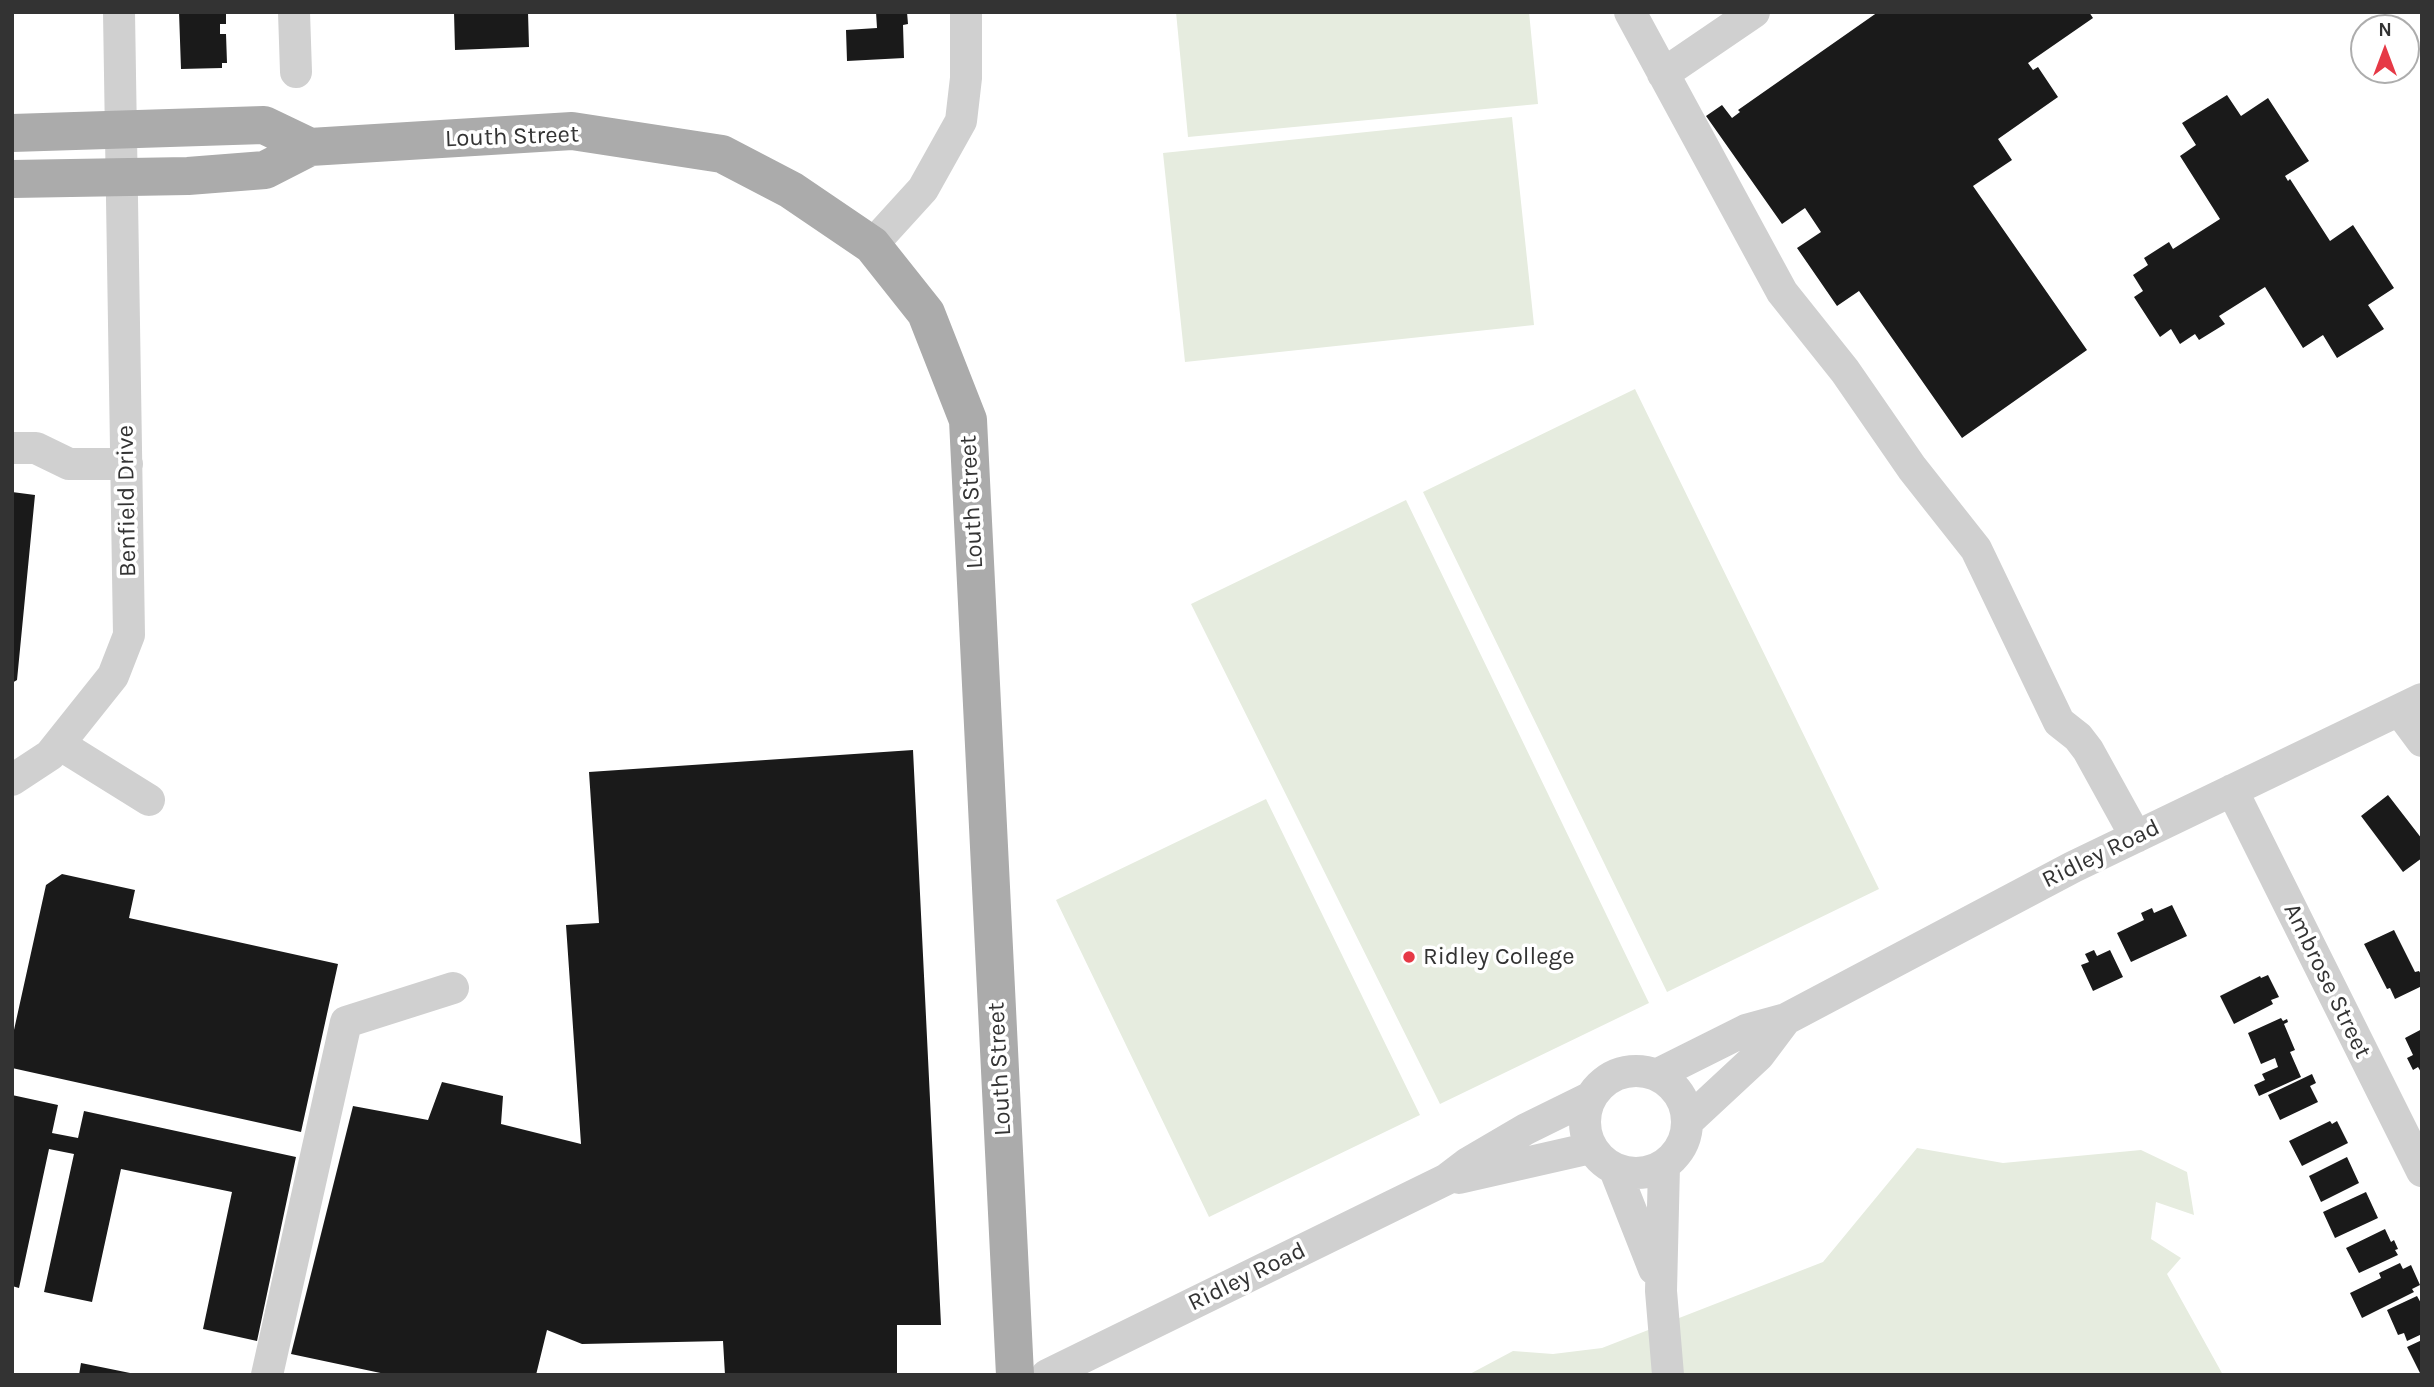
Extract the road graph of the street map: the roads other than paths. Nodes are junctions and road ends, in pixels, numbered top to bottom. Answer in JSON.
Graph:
{"nodes":[{"id":1,"x":119,"y":12,"type":"edge"},
{"id":2,"x":294,"y":12,"type":"edge"},
{"id":3,"x":966,"y":12,"type":"edge"},
{"id":4,"x":1755,"y":12,"type":"edge"},
{"id":5,"x":1634,"y":14,"type":"edge"},
{"id":6,"x":296,"y":72,"type":"dead end"},
{"id":7,"x":1663,"y":74,"type":"junction"},
{"id":8,"x":122,"y":129,"type":"junction"},
{"id":9,"x":12,"y":133,"type":"edge"},
{"id":10,"x":310,"y":148,"type":"junction"},
{"id":11,"x":123,"y":178,"type":"junction"},
{"id":12,"x":12,"y":179,"type":"edge"},
{"id":13,"x":872,"y":245,"type":"junction"},
{"id":14,"x":12,"y":448,"type":"edge"},
{"id":15,"x":127,"y":464,"type":"junction"},
{"id":16,"x":2410,"y":705,"type":"edge"},
{"id":17,"x":2422,"y":741,"type":"edge"},
{"id":18,"x":59,"y":744,"type":"junction"},
{"id":19,"x":12,"y":779,"type":"edge"},
{"id":20,"x":2232,"y":790,"type":"junction"},
{"id":21,"x":149,"y":800,"type":"dead end"},
{"id":22,"x":2136,"y":837,"type":"junction"},
{"id":23,"x":453,"y":988,"type":"dead end"},
{"id":24,"x":1786,"y":1018,"type":"junction"},
{"id":25,"x":1656,"y":1075,"type":"junction"},
{"id":26,"x":1589,"y":1098,"type":"junction"},
{"id":27,"x":1688,"y":1121,"type":"junction"},
{"id":28,"x":1591,"y":1148,"type":"junction"},
{"id":29,"x":1664,"y":1166,"type":"junction"},
{"id":30,"x":1615,"y":1170,"type":"junction"},
{"id":31,"x":2422,"y":1171,"type":"edge"},
{"id":32,"x":1447,"y":1179,"type":"junction"},
{"id":33,"x":1661,"y":1291,"type":"junction"},
{"id":34,"x":267,"y":1375,"type":"edge"},
{"id":35,"x":1015,"y":1375,"type":"edge"},
{"id":36,"x":1048,"y":1375,"type":"edge"},
{"id":37,"x":1668,"y":1375,"type":"edge"}],
"edges":[{"from":1,"to":8,"type":"street","name":"Benfield Drive"},
{"from":2,"to":6,"type":"street"},
{"from":3,"to":13,"type":"street"},
{"from":4,"to":7,"type":"street"},
{"from":5,"to":7,"type":"street"},
{"from":7,"to":22,"type":"street"},
{"from":8,"to":9,"type":"main road"},
{"from":8,"to":10,"type":"main road"},
{"from":8,"to":11,"type":"street","name":"Benfield Drive"},
{"from":10,"to":11,"type":"main road","name":"Louth Street"},
{"from":10,"to":13,"type":"main road","name":"Louth Street"},
{"from":11,"to":12,"type":"main road","name":"Louth Street"},
{"from":11,"to":15,"type":"street","name":"Benfield Drive"},
{"from":13,"to":35,"type":"main road","name":"Louth Street"},
{"from":14,"to":15,"type":"street"},
{"from":15,"to":18,"type":"street","name":"Benfield Drive"},
{"from":16,"to":17,"type":"street"},
{"from":16,"to":20,"type":"street","name":"Ridley Road"},
{"from":18,"to":19,"type":"street","name":"Benfield Drive"},
{"from":18,"to":21,"type":"street"},
{"from":20,"to":22,"type":"street","name":"Ridley Road"},
{"from":20,"to":31,"type":"street","name":"Ambrose Street"},
{"from":22,"to":24,"type":"street","name":"Ridley Road"},
{"from":23,"to":34,"type":"street"},
{"from":24,"to":25,"type":"street","name":"Ridley Road"},
{"from":24,"to":27,"type":"street","name":"Ridley Road"},
{"from":25,"to":26,"type":"street"},
{"from":25,"to":27,"type":"street"},
{"from":26,"to":28,"type":"street"},
{"from":26,"to":32,"type":"street","name":"Ridley Road"},
{"from":27,"to":29,"type":"street"},
{"from":28,"to":30,"type":"street"},
{"from":28,"to":32,"type":"street","name":"Ridley Road"},
{"from":29,"to":30,"type":"street"},
{"from":29,"to":33,"type":"street"},
{"from":30,"to":33,"type":"street"},
{"from":32,"to":36,"type":"street","name":"Ridley Road"},
{"from":33,"to":37,"type":"street"}]}
